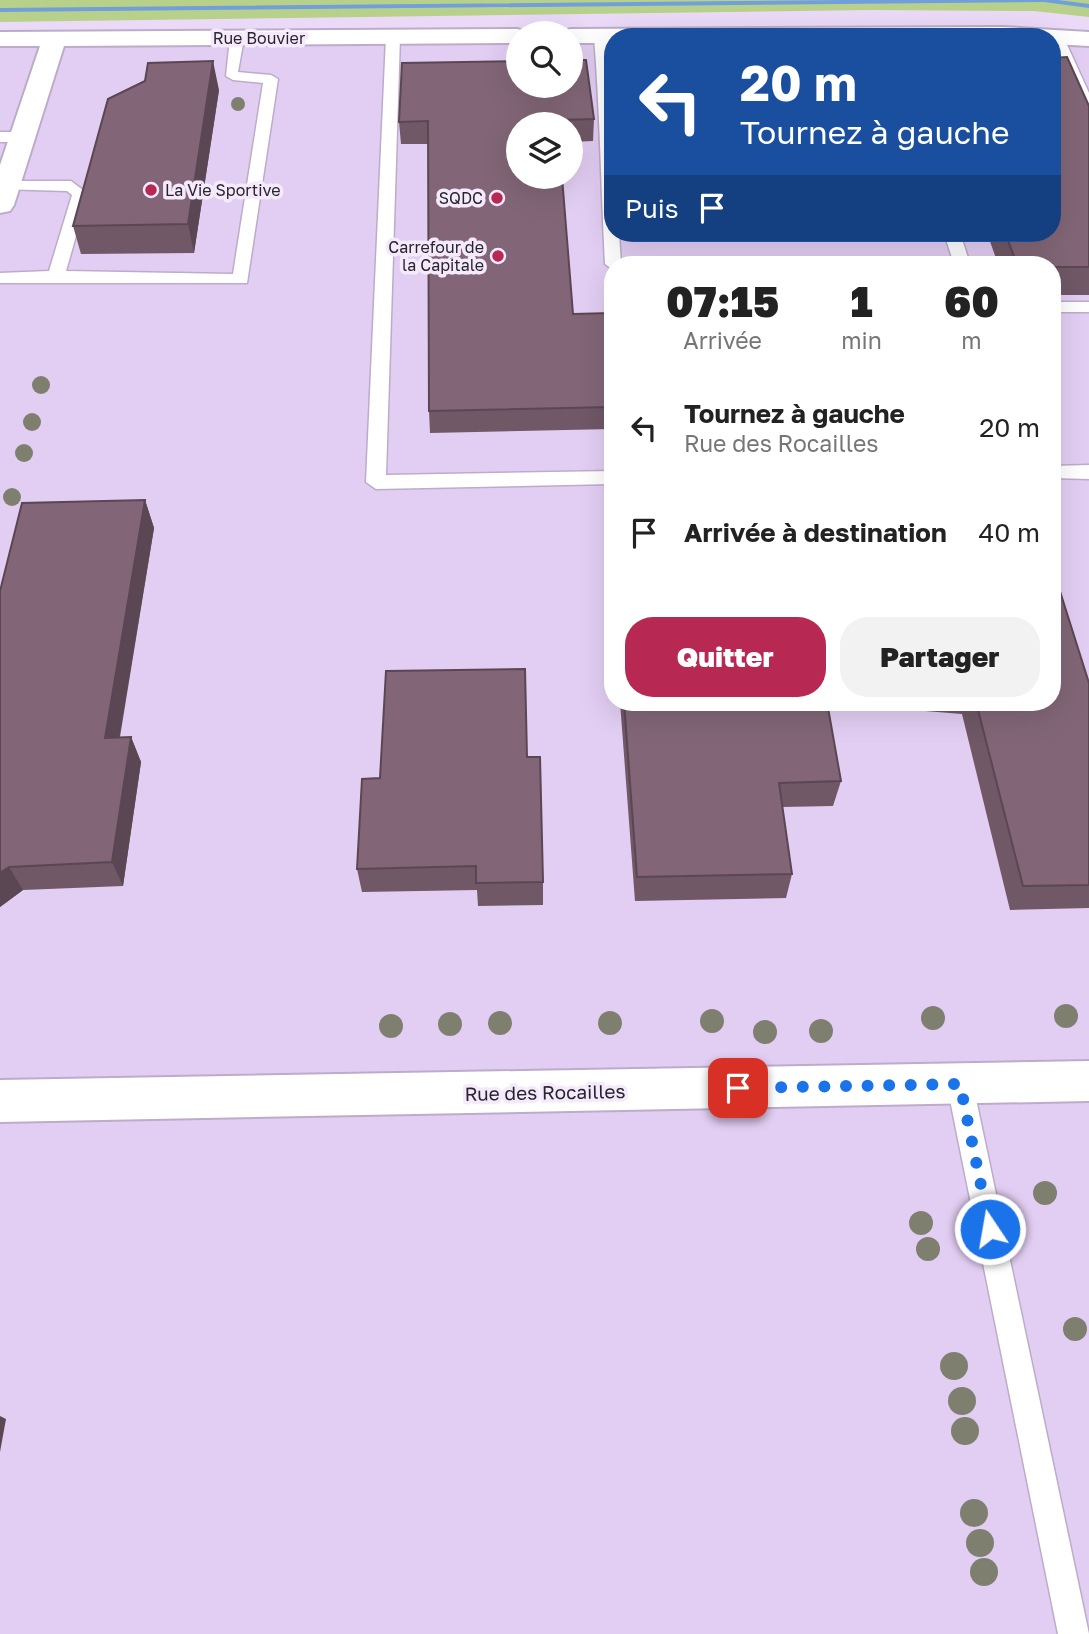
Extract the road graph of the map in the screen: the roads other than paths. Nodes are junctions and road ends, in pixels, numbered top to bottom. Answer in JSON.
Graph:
{"nodes":[{"id":1,"x":506,"y":36,"type":"edge"},
{"id":2,"x":583,"y":36,"type":"edge"},
{"id":3,"x":601,"y":36,"type":"joint"},
{"id":4,"x":1061,"y":36,"type":"edge"},
{"id":5,"x":55,"y":37,"type":"junction"},
{"id":6,"x":393,"y":37,"type":"junction"},
{"id":7,"x":237,"y":38,"type":"junction"},
{"id":8,"x":0,"y":39,"type":"edge"},
{"id":9,"x":1089,"y":39,"type":"edge"},
{"id":10,"x":1061,"y":48,"type":"edge"},
{"id":11,"x":1070,"y":69,"type":"junction"},
{"id":12,"x":1061,"y":70,"type":"edge"},
{"id":13,"x":602,"y":73,"type":"edge"},
{"id":14,"x":1089,"y":109,"type":"edge"},
{"id":15,"x":10,"y":137,"type":"edge"},
{"id":16,"x":3,"y":196,"type":"edge"},
{"id":17,"x":56,"y":276,"type":"junction"},
{"id":18,"x":0,"y":278,"type":"edge"},
{"id":19,"x":1061,"y":307,"type":"edge"},
{"id":20,"x":1089,"y":307,"type":"edge"},
{"id":21,"x":1061,"y":472,"type":"edge"},
{"id":22,"x":1089,"y":472,"type":"edge"},
{"id":23,"x":604,"y":478,"type":"edge"},
{"id":24,"x":1089,"y":1081,"type":"edge"},
{"id":25,"x":960,"y":1084,"type":"junction"},
{"id":26,"x":0,"y":1101,"type":"edge"},
{"id":27,"x":1074,"y":1634,"type":"edge"}],
"edges":[{"from":1,"to":6,"type":"street","name":"Rue Bouvier"},
{"from":2,"to":3,"type":"street"},
{"from":3,"to":13,"type":"lane"},
{"from":4,"to":9,"type":"street"},
{"from":5,"to":7,"type":"street","name":"Rue Bouvier"},
{"from":5,"to":8,"type":"street","name":"Rue Bouvier"},
{"from":5,"to":15,"type":"street"},
{"from":6,"to":7,"type":"street","name":"Rue Bouvier"},
{"from":6,"to":23,"type":"lane"},
{"from":7,"to":17,"type":"lane"},
{"from":10,"to":11,"type":"lane"},
{"from":11,"to":12,"type":"lane"},
{"from":11,"to":14,"type":"lane"},
{"from":15,"to":16,"type":"street"},
{"from":16,"to":17,"type":"lane"},
{"from":17,"to":18,"type":"lane"},
{"from":19,"to":20,"type":"lane"},
{"from":21,"to":22,"type":"lane"},
{"from":24,"to":25,"type":"street","name":"Rue des Rocailles"},
{"from":25,"to":26,"type":"street","name":"Rue des Rocailles"},
{"from":25,"to":27,"type":"lane"}]}
